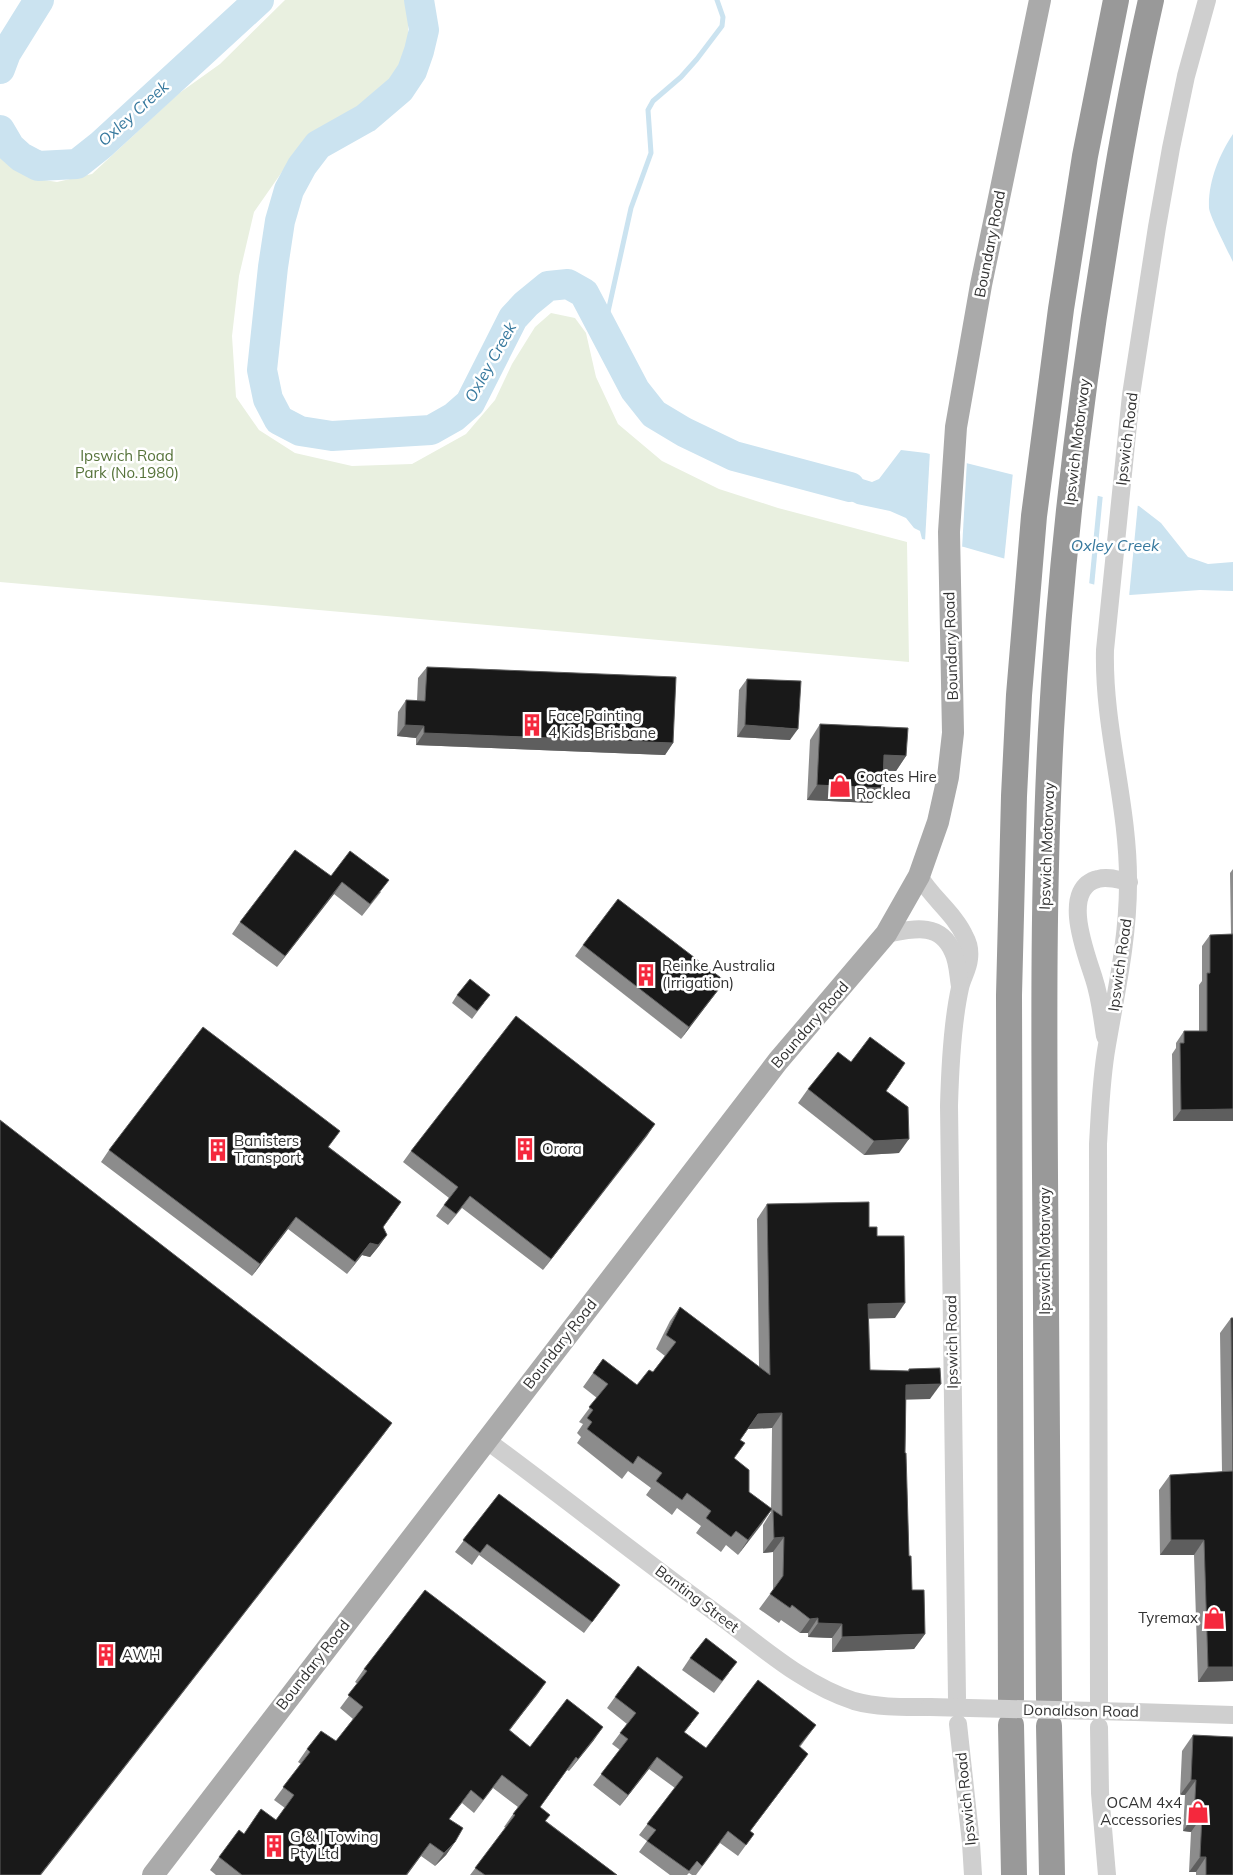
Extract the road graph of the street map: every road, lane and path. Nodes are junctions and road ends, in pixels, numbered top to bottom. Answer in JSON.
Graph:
{"nodes":[{"id":1,"x":1040,"y":0,"type":"edge"},
{"id":2,"x":1116,"y":0,"type":"edge"},
{"id":3,"x":1151,"y":0,"type":"edge"},
{"id":4,"x":1207,"y":0,"type":"edge"},
{"id":5,"x":919,"y":876,"type":"junction"},
{"id":6,"x":1128,"y":882,"type":"junction"},
{"id":7,"x":886,"y":934,"type":"junction"},
{"id":8,"x":960,"y":987,"type":"junction"},
{"id":9,"x":1106,"y":1047,"type":"junction"},
{"id":10,"x":486,"y":1440,"type":"junction"},
{"id":11,"x":957,"y":1698,"type":"dead end"},
{"id":12,"x":1011,"y":1699,"type":"dead end"},
{"id":13,"x":1049,"y":1699,"type":"dead end"},
{"id":14,"x":1099,"y":1700,"type":"dead end"},
{"id":15,"x":930,"y":1707,"type":"joint"},
{"id":16,"x":1233,"y":1715,"type":"edge"},
{"id":17,"x":958,"y":1724,"type":"dead end"},
{"id":18,"x":1011,"y":1725,"type":"dead end"},
{"id":19,"x":1049,"y":1726,"type":"dead end"},
{"id":20,"x":1099,"y":1727,"type":"dead end"},
{"id":21,"x":153,"y":1875,"type":"edge"},
{"id":22,"x":973,"y":1875,"type":"edge"},
{"id":23,"x":1014,"y":1875,"type":"edge"},
{"id":24,"x":1052,"y":1875,"type":"edge"},
{"id":25,"x":1107,"y":1875,"type":"edge"}],
"edges":[{"from":1,"to":5,"type":"main road","name":"Boundary Road"},
{"from":2,"to":12,"type":"highway"},
{"from":3,"to":13,"type":"highway","name":"Ipswich Motorway"},
{"from":4,"to":6,"type":"street","name":"Ipswich Road"},
{"from":5,"to":7,"type":"main road","name":"Boundary Road"},
{"from":5,"to":8,"type":"street","name":"Ipswich Road"},
{"from":6,"to":9,"type":"street","name":"Ipswich Road"},
{"from":6,"to":9,"type":"street","name":"Ipswich Road"},
{"from":7,"to":8,"type":"street","name":"Ipswich Road"},
{"from":7,"to":10,"type":"main road","name":"Boundary Road"},
{"from":8,"to":11,"type":"street","name":"Ipswich Road"},
{"from":9,"to":14,"type":"street","name":"Ipswich Road"},
{"from":10,"to":15,"type":"street","name":"Banting Street"},
{"from":10,"to":21,"type":"main road","name":"Boundary Road"},
{"from":15,"to":16,"type":"street","name":"Donaldson Road","bridge":true},
{"from":17,"to":22,"type":"street","name":"Ipswich Road"},
{"from":18,"to":23,"type":"highway"},
{"from":19,"to":24,"type":"highway"},
{"from":20,"to":25,"type":"street"}]}
